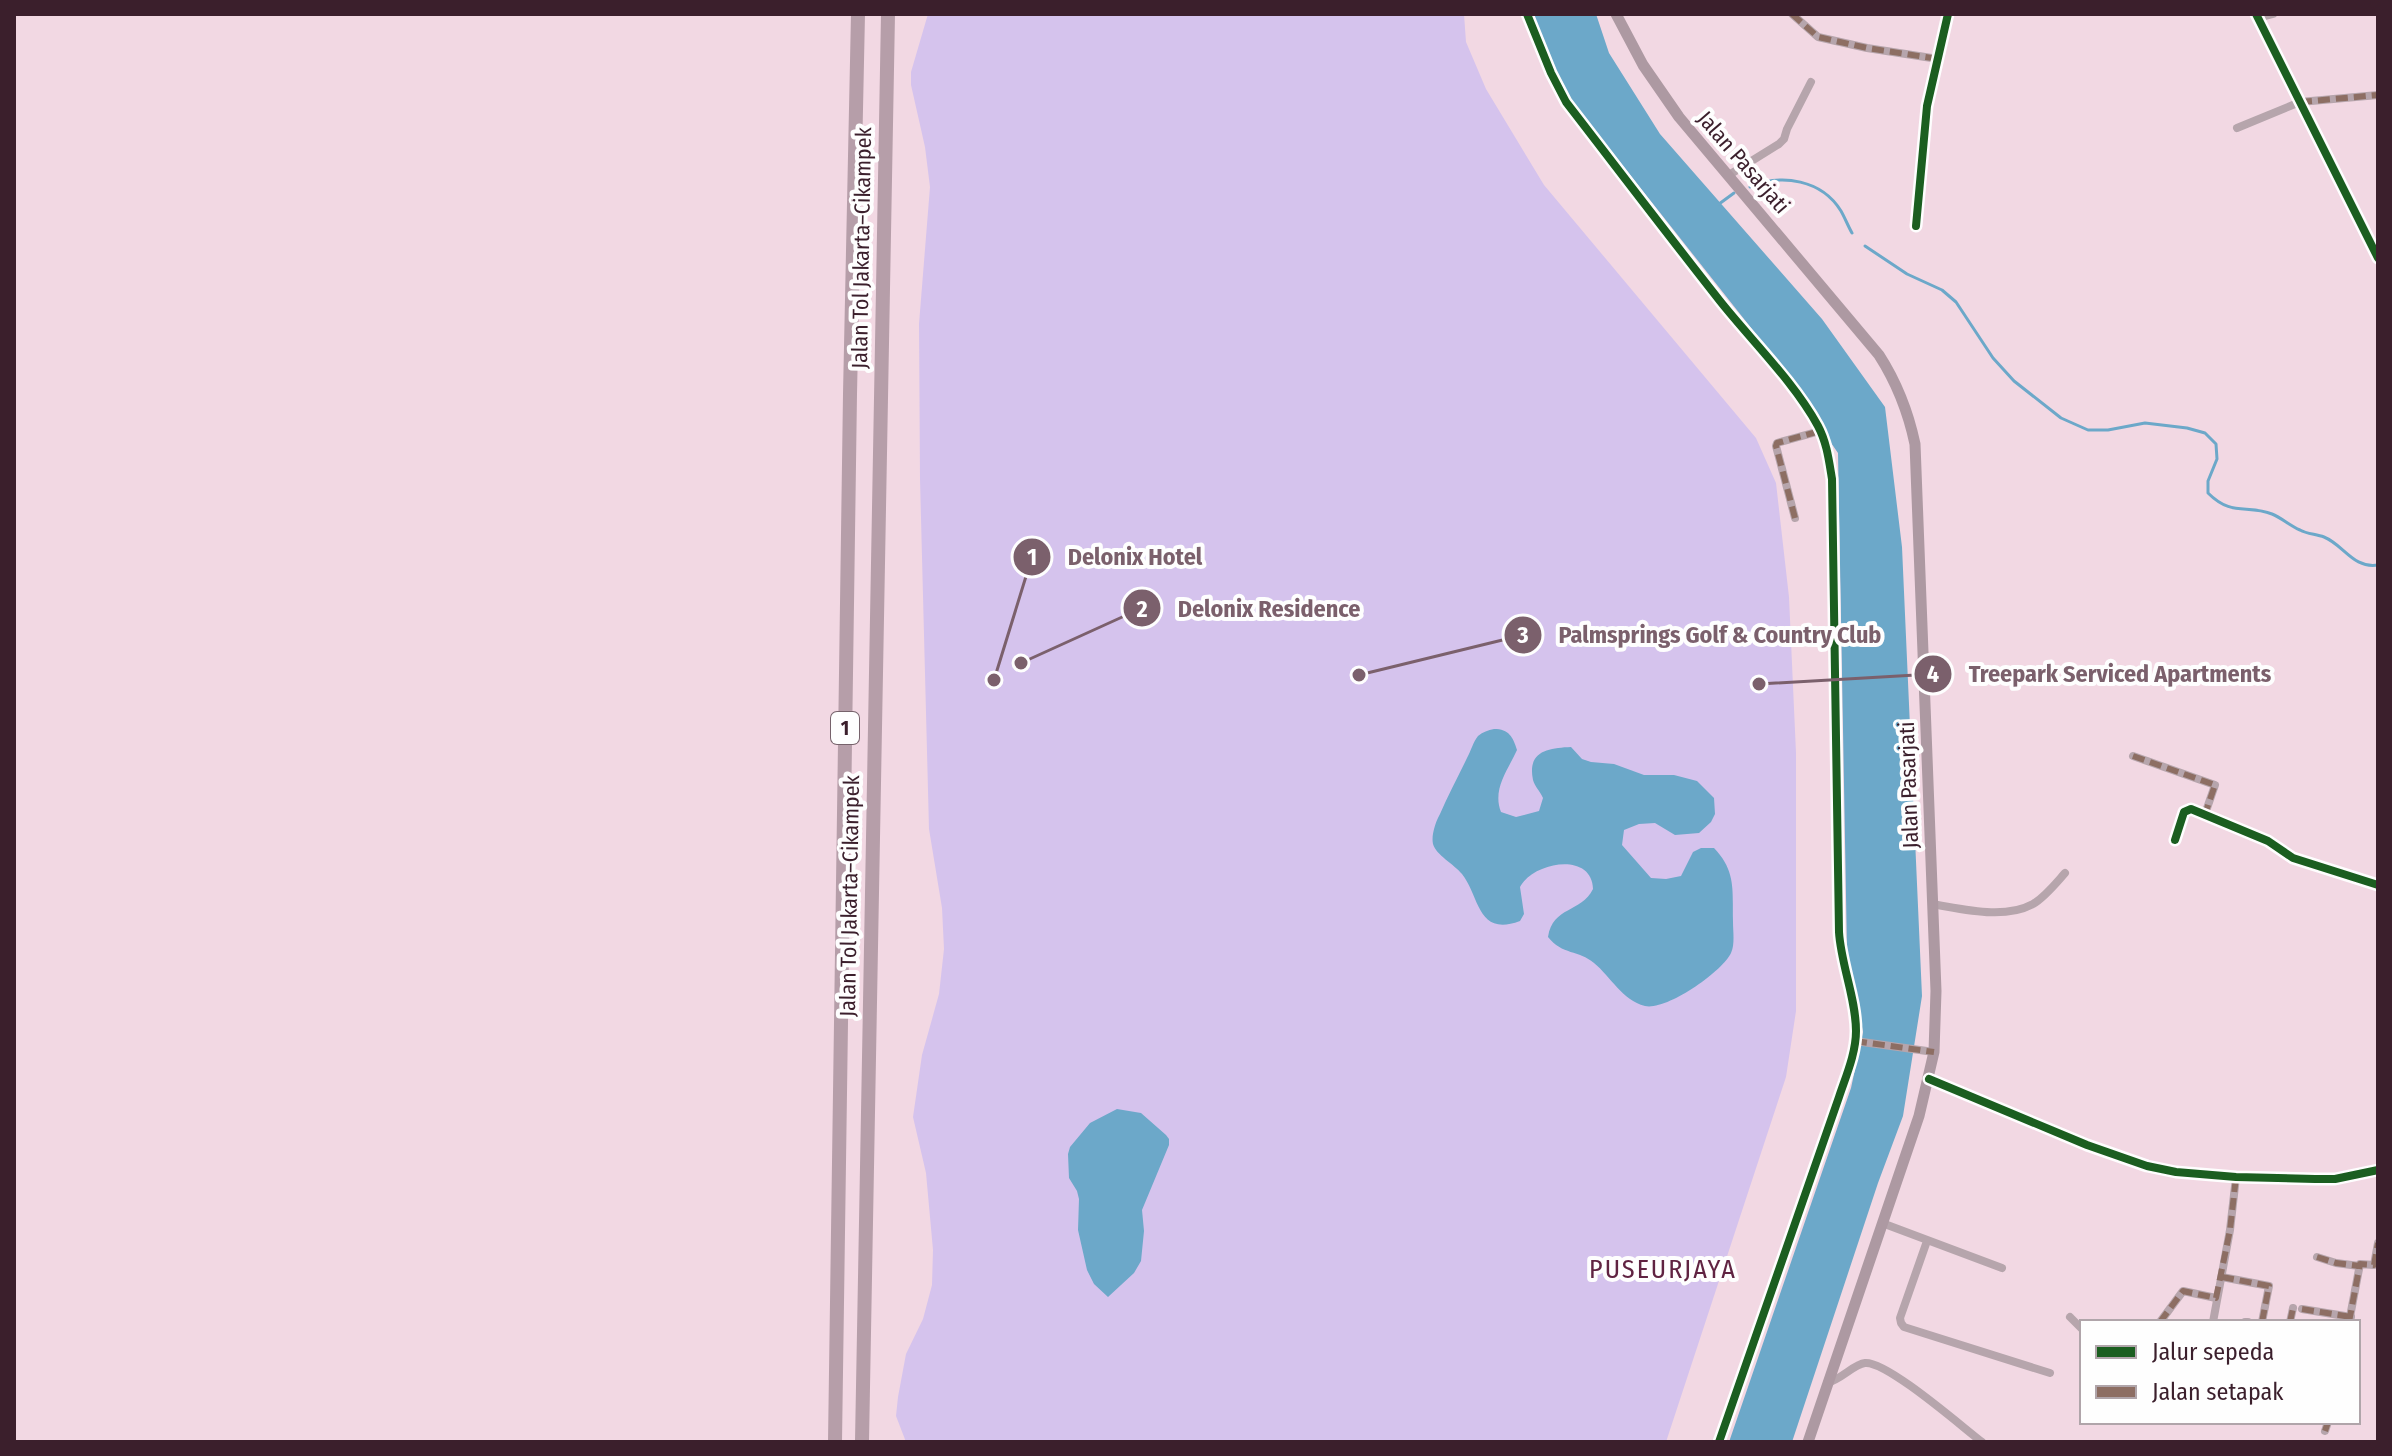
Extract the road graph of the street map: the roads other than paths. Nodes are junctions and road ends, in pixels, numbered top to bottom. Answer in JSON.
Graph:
{"nodes":[{"id":1,"x":858,"y":14,"type":"edge"},
{"id":2,"x":888,"y":14,"type":"edge"},
{"id":3,"x":1527,"y":14,"type":"edge"},
{"id":4,"x":1616,"y":14,"type":"edge"},
{"id":5,"x":1792,"y":14,"type":"edge"},
{"id":6,"x":1948,"y":14,"type":"edge"},
{"id":7,"x":2273,"y":14,"type":"edge"},
{"id":8,"x":2257,"y":16,"type":"edge"},
{"id":9,"x":1938,"y":59,"type":"junction"},
{"id":10,"x":1811,"y":82,"type":"dead end"},
{"id":11,"x":2378,"y":95,"type":"edge"},
{"id":12,"x":2300,"y":102,"type":"junction"},
{"id":13,"x":2237,"y":128,"type":"dead end"},
{"id":14,"x":1729,"y":175,"type":"junction"},
{"id":15,"x":1916,"y":226,"type":"dead end"},
{"id":16,"x":2378,"y":258,"type":"edge"},
{"id":17,"x":1820,"y":431,"type":"junction"},
{"id":18,"x":1795,"y":518,"type":"dead end"},
{"id":19,"x":2133,"y":756,"type":"dead end"},
{"id":20,"x":2205,"y":814,"type":"junction"},
{"id":21,"x":2175,"y":840,"type":"dead end"},
{"id":22,"x":2065,"y":873,"type":"dead end"},
{"id":23,"x":2378,"y":885,"type":"edge"},
{"id":24,"x":1932,"y":904,"type":"junction"},
{"id":25,"x":1855,"y":1041,"type":"junction"},
{"id":26,"x":1934,"y":1052,"type":"junction"},
{"id":27,"x":1929,"y":1079,"type":"junction"},
{"id":28,"x":2378,"y":1170,"type":"edge"},
{"id":29,"x":2236,"y":1177,"type":"junction"},
{"id":30,"x":1882,"y":1223,"type":"junction"},
{"id":31,"x":1927,"y":1241,"type":"junction"},
{"id":32,"x":2378,"y":1243,"type":"edge"},
{"id":33,"x":2317,"y":1257,"type":"dead end"},
{"id":34,"x":2376,"y":1265,"type":"edge"},
{"id":35,"x":2359,"y":1266,"type":"junction"},
{"id":36,"x":2002,"y":1268,"type":"dead end"},
{"id":37,"x":2222,"y":1277,"type":"junction"},
{"id":38,"x":2216,"y":1298,"type":"junction"},
{"id":39,"x":2070,"y":1317,"type":"dead end"},
{"id":40,"x":2350,"y":1319,"type":"edge"},
{"id":41,"x":2161,"y":1320,"type":"edge"},
{"id":42,"x":2213,"y":1320,"type":"edge"},
{"id":43,"x":2262,"y":1320,"type":"edge"},
{"id":44,"x":2291,"y":1320,"type":"edge"},
{"id":45,"x":2080,"y":1327,"type":"edge"},
{"id":46,"x":2050,"y":1373,"type":"dead end"},
{"id":47,"x":1827,"y":1383,"type":"junction"},
{"id":48,"x":835,"y":1442,"type":"edge"},
{"id":49,"x":862,"y":1442,"type":"edge"},
{"id":50,"x":1719,"y":1442,"type":"edge"},
{"id":51,"x":1808,"y":1442,"type":"edge"},
{"id":52,"x":1982,"y":1442,"type":"edge"}],
"edges":[{"from":1,"to":48,"type":"highway","name":"Jalan Tol Jakarta–Cikampek","number":"1"},
{"from":2,"to":49,"type":"highway","name":"Jalan Tol Jakarta–Cikampek","number":"1"},
{"from":3,"to":17,"type":"street"},
{"from":4,"to":14,"type":"main road","name":"Jalan Pasarjati"},
{"from":5,"to":9,"type":"street"},
{"from":6,"to":9,"type":"street"},
{"from":7,"to":8,"type":"street"},
{"from":8,"to":12,"type":"main road"},
{"from":9,"to":15,"type":"street"},
{"from":10,"to":14,"type":"street"},
{"from":11,"to":12,"type":"street"},
{"from":12,"to":13,"type":"street"},
{"from":12,"to":16,"type":"main road"},
{"from":14,"to":24,"type":"main road","name":"Jalan Pasarjati"},
{"from":17,"to":18,"type":"street"},
{"from":17,"to":25,"type":"street"},
{"from":19,"to":20,"type":"street"},
{"from":20,"to":21,"type":"street"},
{"from":20,"to":23,"type":"street"},
{"from":22,"to":24,"type":"street"},
{"from":24,"to":26,"type":"main road","name":"Jalan Pasarjati"},
{"from":25,"to":26,"type":"street"},
{"from":25,"to":50,"type":"street"},
{"from":26,"to":27,"type":"main road","name":"Jalan Pasarjati"},
{"from":27,"to":29,"type":"street"},
{"from":27,"to":30,"type":"main road","name":"Jalan Pasarjati"},
{"from":28,"to":29,"type":"street"},
{"from":29,"to":37,"type":"street"},
{"from":30,"to":31,"type":"street"},
{"from":30,"to":47,"type":"main road","name":"Jalan Pasarjati"},
{"from":31,"to":36,"type":"street"},
{"from":31,"to":46,"type":"street"},
{"from":32,"to":34,"type":"street"},
{"from":33,"to":35,"type":"street"},
{"from":34,"to":35,"type":"street"},
{"from":35,"to":40,"type":"street"},
{"from":37,"to":38,"type":"street"},
{"from":37,"to":43,"type":"street"},
{"from":38,"to":41,"type":"street"},
{"from":38,"to":42,"type":"street"},
{"from":39,"to":45,"type":"street"},
{"from":40,"to":44,"type":"street"},
{"from":47,"to":51,"type":"main road","name":"Jalan Pasarjati"},
{"from":47,"to":52,"type":"street"}]}
